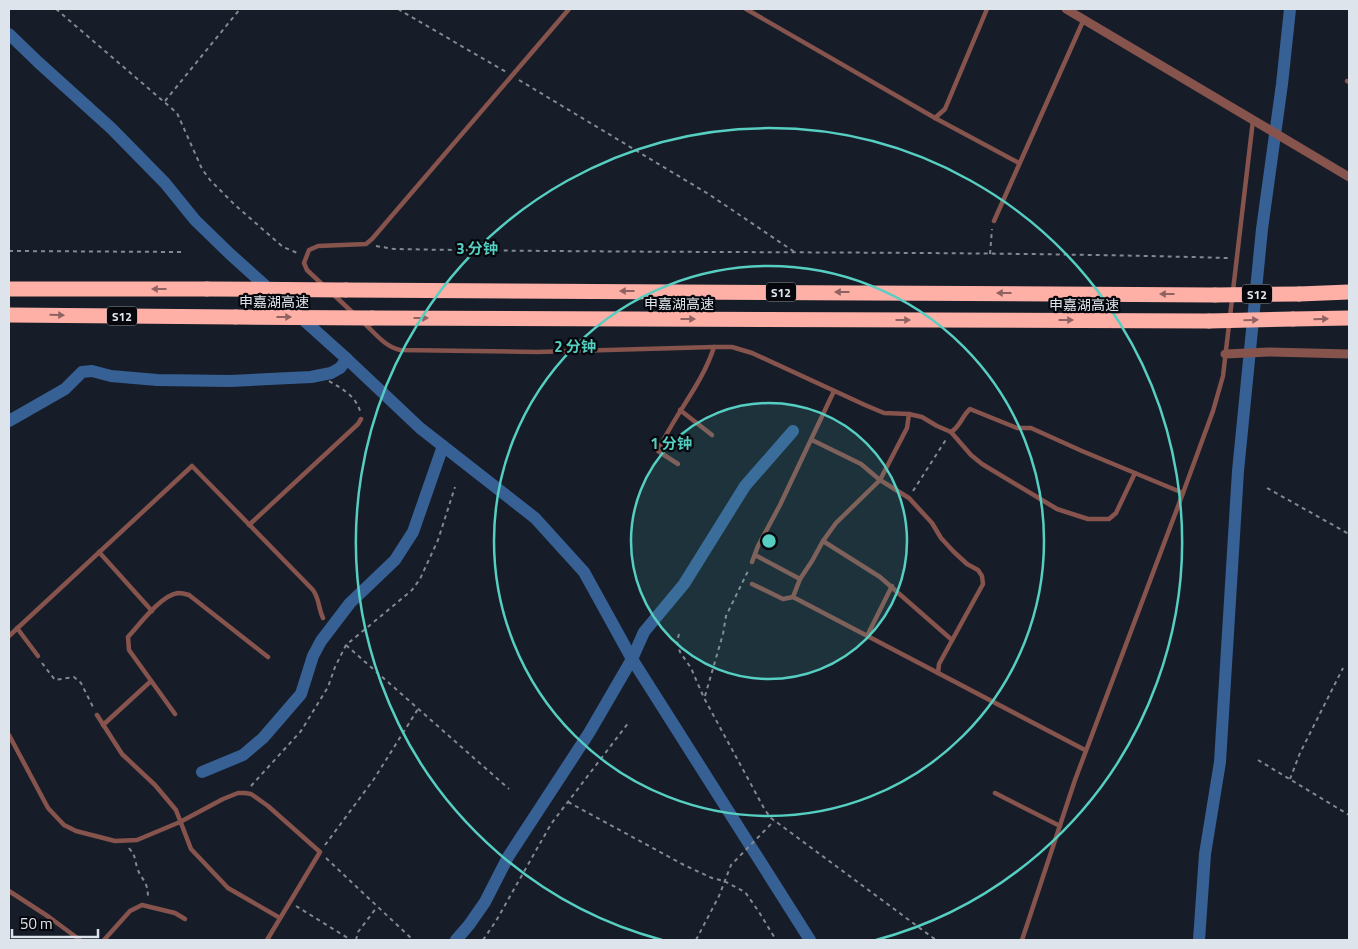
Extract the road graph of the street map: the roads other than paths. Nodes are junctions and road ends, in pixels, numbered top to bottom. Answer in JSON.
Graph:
{"nodes":[{"id":1,"x":570,"y":9,"type":"edge"},
{"id":2,"x":746,"y":9,"type":"edge"},
{"id":3,"x":987,"y":9,"type":"edge"},
{"id":4,"x":1066,"y":9,"type":"edge"},
{"id":5,"x":1084,"y":19,"type":"junction"},
{"id":6,"x":935,"y":118,"type":"junction"},
{"id":7,"x":1253,"y":119,"type":"junction"},
{"id":8,"x":1019,"y":163,"type":"junction"},
{"id":9,"x":1349,"y":177,"type":"edge"},
{"id":10,"x":994,"y":222,"type":"road end"},
{"id":11,"x":9,"y":289,"type":"edge"},
{"id":12,"x":1349,"y":292,"type":"edge"},
{"id":13,"x":9,"y":315,"type":"edge"},
{"id":14,"x":1349,"y":318,"type":"edge"},
{"id":15,"x":714,"y":347,"type":"junction"},
{"id":16,"x":1225,"y":354,"type":"junction"},
{"id":17,"x":1349,"y":354,"type":"edge"},
{"id":18,"x":834,"y":391,"type":"junction"},
{"id":19,"x":680,"y":410,"type":"junction"},
{"id":20,"x":909,"y":414,"type":"junction"},
{"id":21,"x":361,"y":418,"type":"road end"},
{"id":22,"x":951,"y":432,"type":"junction"},
{"id":23,"x":712,"y":435,"type":"dead end"},
{"id":24,"x":812,"y":440,"type":"junction"},
{"id":25,"x":678,"y":464,"type":"dead end"},
{"id":26,"x":1135,"y":473,"type":"junction"},
{"id":27,"x":880,"y":480,"type":"junction"},
{"id":28,"x":1183,"y":493,"type":"junction"},
{"id":29,"x":249,"y":524,"type":"junction"},
{"id":30,"x":823,"y":541,"type":"junction"},
{"id":31,"x":99,"y":552,"type":"junction"},
{"id":32,"x":755,"y":555,"type":"junction"},
{"id":33,"x":752,"y":562,"type":"road end"},
{"id":34,"x":800,"y":579,"type":"junction"},
{"id":35,"x":752,"y":584,"type":"dead end"},
{"id":36,"x":892,"y":586,"type":"junction"},
{"id":37,"x":793,"y":598,"type":"junction"},
{"id":38,"x":152,"y":611,"type":"junction"},
{"id":39,"x":323,"y":618,"type":"dead end"},
{"id":40,"x":17,"y":628,"type":"junction"},
{"id":41,"x":9,"y":636,"type":"edge"},
{"id":42,"x":867,"y":636,"type":"junction"},
{"id":43,"x":952,"y":640,"type":"junction"},
{"id":44,"x":38,"y":656,"type":"road end"},
{"id":45,"x":268,"y":657,"type":"dead end"},
{"id":46,"x":938,"y":673,"type":"junction"},
{"id":47,"x":151,"y":681,"type":"junction"},
{"id":48,"x":175,"y":714,"type":"dead end"},
{"id":49,"x":97,"y":716,"type":"road end"},
{"id":50,"x":103,"y":725,"type":"junction"},
{"id":51,"x":9,"y":736,"type":"edge"},
{"id":52,"x":1086,"y":750,"type":"junction"},
{"id":53,"x":995,"y":793,"type":"dead end"},
{"id":54,"x":180,"y":822,"type":"junction"},
{"id":55,"x":1060,"y":826,"type":"junction"},
{"id":56,"x":9,"y":891,"type":"edge"},
{"id":57,"x":280,"y":918,"type":"junction"},
{"id":58,"x":185,"y":919,"type":"dead end"},
{"id":59,"x":80,"y":940,"type":"edge"},
{"id":60,"x":104,"y":940,"type":"edge"},
{"id":61,"x":267,"y":940,"type":"edge"},
{"id":62,"x":1022,"y":940,"type":"edge"}],
"edges":[{"from":1,"to":15,"type":"lane"},
{"from":2,"to":6,"type":"lane"},
{"from":3,"to":6,"type":"lane"},
{"from":4,"to":5,"type":"street"},
{"from":5,"to":7,"type":"street"},
{"from":5,"to":8,"type":"lane"},
{"from":6,"to":8,"type":"lane"},
{"from":7,"to":9,"type":"street"},
{"from":7,"to":16,"type":"lane"},
{"from":8,"to":10,"type":"lane"},
{"from":12,"to":11,"type":"highway","name":"申嘉湖高速","number":"S12","one_way":true,"bridge":true},
{"from":13,"to":14,"type":"highway","name":"申嘉湖高速","number":"S12","one_way":true,"bridge":true},
{"from":15,"to":18,"type":"lane"},
{"from":15,"to":19,"type":"lane"},
{"from":16,"to":17,"type":"street"},
{"from":16,"to":28,"type":"lane"},
{"from":18,"to":20,"type":"lane"},
{"from":18,"to":24,"type":"lane"},
{"from":19,"to":23,"type":"lane"},
{"from":19,"to":25,"type":"lane"},
{"from":20,"to":22,"type":"lane"},
{"from":20,"to":27,"type":"lane"},
{"from":21,"to":29,"type":"lane"},
{"from":22,"to":26,"type":"lane"},
{"from":22,"to":26,"type":"lane"},
{"from":24,"to":27,"type":"lane"},
{"from":24,"to":32,"type":"lane"},
{"from":26,"to":28,"type":"lane"},
{"from":27,"to":30,"type":"lane"},
{"from":27,"to":43,"type":"lane"},
{"from":28,"to":52,"type":"lane"},
{"from":29,"to":31,"type":"lane"},
{"from":29,"to":39,"type":"lane"},
{"from":30,"to":34,"type":"lane"},
{"from":30,"to":36,"type":"lane"},
{"from":31,"to":38,"type":"lane"},
{"from":31,"to":40,"type":"lane"},
{"from":32,"to":33,"type":"lane"},
{"from":32,"to":34,"type":"lane"},
{"from":34,"to":37,"type":"lane"},
{"from":35,"to":37,"type":"lane"},
{"from":36,"to":42,"type":"lane"},
{"from":36,"to":43,"type":"lane"},
{"from":37,"to":42,"type":"lane"},
{"from":38,"to":45,"type":"lane"},
{"from":38,"to":47,"type":"lane"},
{"from":40,"to":41,"type":"lane"},
{"from":40,"to":44,"type":"lane"},
{"from":42,"to":46,"type":"lane"},
{"from":43,"to":46,"type":"lane"},
{"from":46,"to":52,"type":"lane"},
{"from":47,"to":48,"type":"lane"},
{"from":47,"to":50,"type":"lane"},
{"from":49,"to":50,"type":"lane"},
{"from":50,"to":54,"type":"lane"},
{"from":51,"to":54,"type":"lane"},
{"from":52,"to":55,"type":"lane"},
{"from":53,"to":55,"type":"lane"},
{"from":54,"to":57,"type":"lane"},
{"from":54,"to":57,"type":"lane"},
{"from":55,"to":62,"type":"lane"},
{"from":56,"to":59,"type":"lane"},
{"from":57,"to":61,"type":"lane"},
{"from":58,"to":60,"type":"lane"}]}
